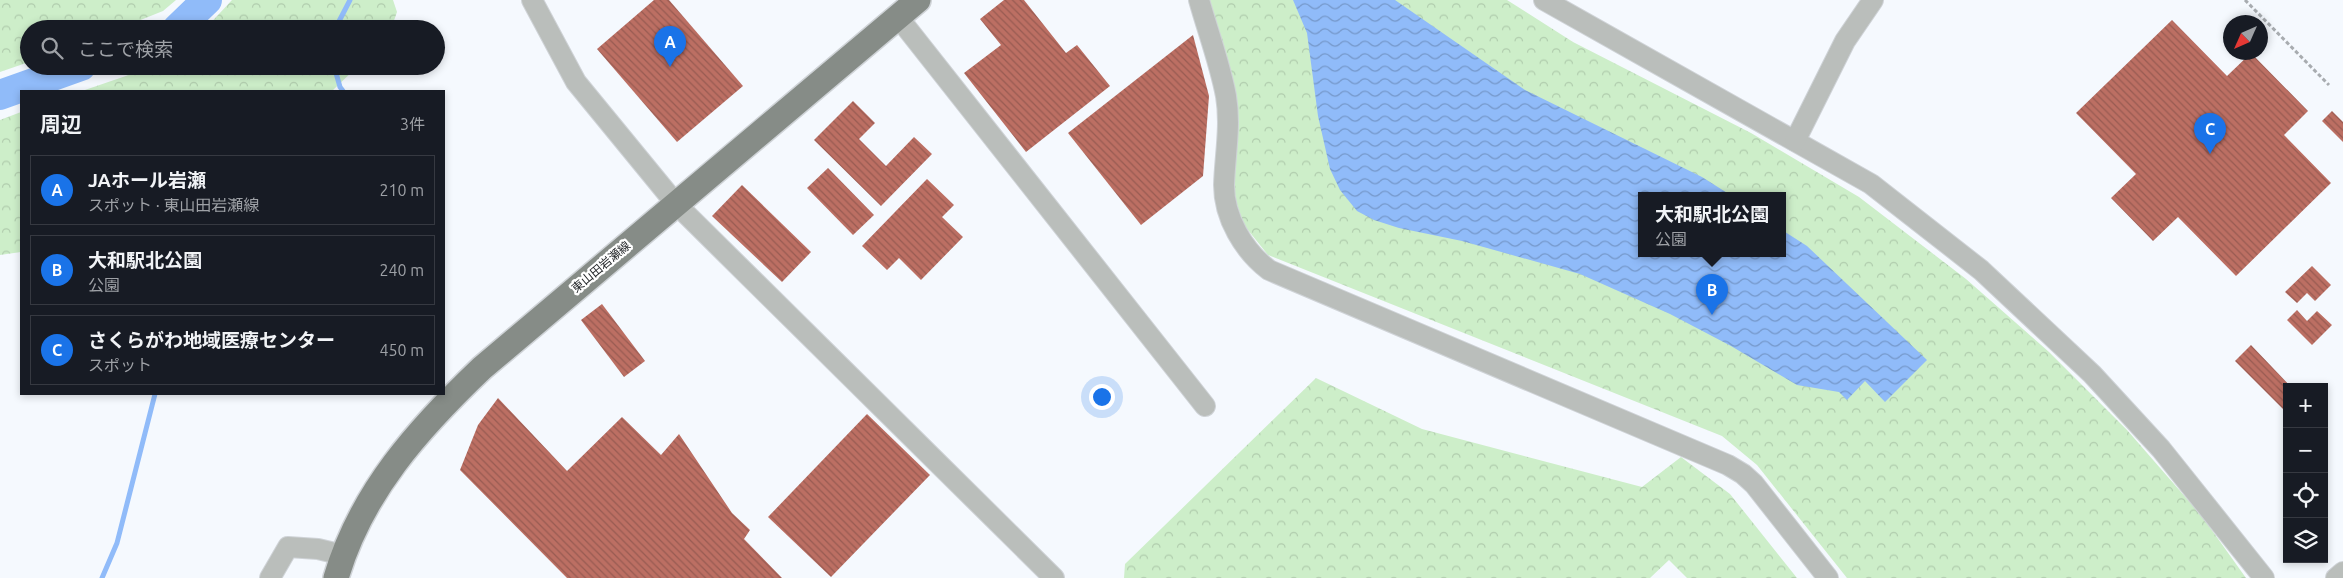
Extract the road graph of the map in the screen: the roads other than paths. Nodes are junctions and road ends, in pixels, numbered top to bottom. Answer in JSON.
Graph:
{"nodes":[{"id":1,"x":532,"y":0,"type":"edge"},
{"id":2,"x":918,"y":0,"type":"edge"},
{"id":3,"x":1199,"y":0,"type":"edge"},
{"id":4,"x":1544,"y":0,"type":"edge"},
{"id":5,"x":1874,"y":0,"type":"edge"},
{"id":6,"x":898,"y":17,"type":"junction"},
{"id":7,"x":1795,"y":141,"type":"junction"},
{"id":8,"x":676,"y":204,"type":"junction"},
{"id":9,"x":1205,"y":406,"type":"dead end"},
{"id":10,"x":340,"y":566,"type":"edge"},
{"id":11,"x":2343,"y":572,"type":"edge"},
{"id":12,"x":270,"y":578,"type":"edge"},
{"id":13,"x":1054,"y":578,"type":"edge"},
{"id":14,"x":1828,"y":578,"type":"edge"},
{"id":15,"x":2264,"y":578,"type":"edge"},
{"id":16,"x":2336,"y":578,"type":"edge"}],
"edges":[{"from":1,"to":8,"type":"street"},
{"from":2,"to":6,"type":"main road","name":"東山田岩瀬線"},
{"from":3,"to":14,"type":"street"},
{"from":4,"to":7,"type":"street"},
{"from":5,"to":7,"type":"street"},
{"from":6,"to":8,"type":"main road","name":"東山田岩瀬線"},
{"from":6,"to":9,"type":"street"},
{"from":7,"to":15,"type":"street"},
{"from":8,"to":10,"type":"main road","name":"東山田岩瀬線"},
{"from":8,"to":13,"type":"street"},
{"from":10,"to":12,"type":"street"},
{"from":11,"to":16,"type":"street"}]}
